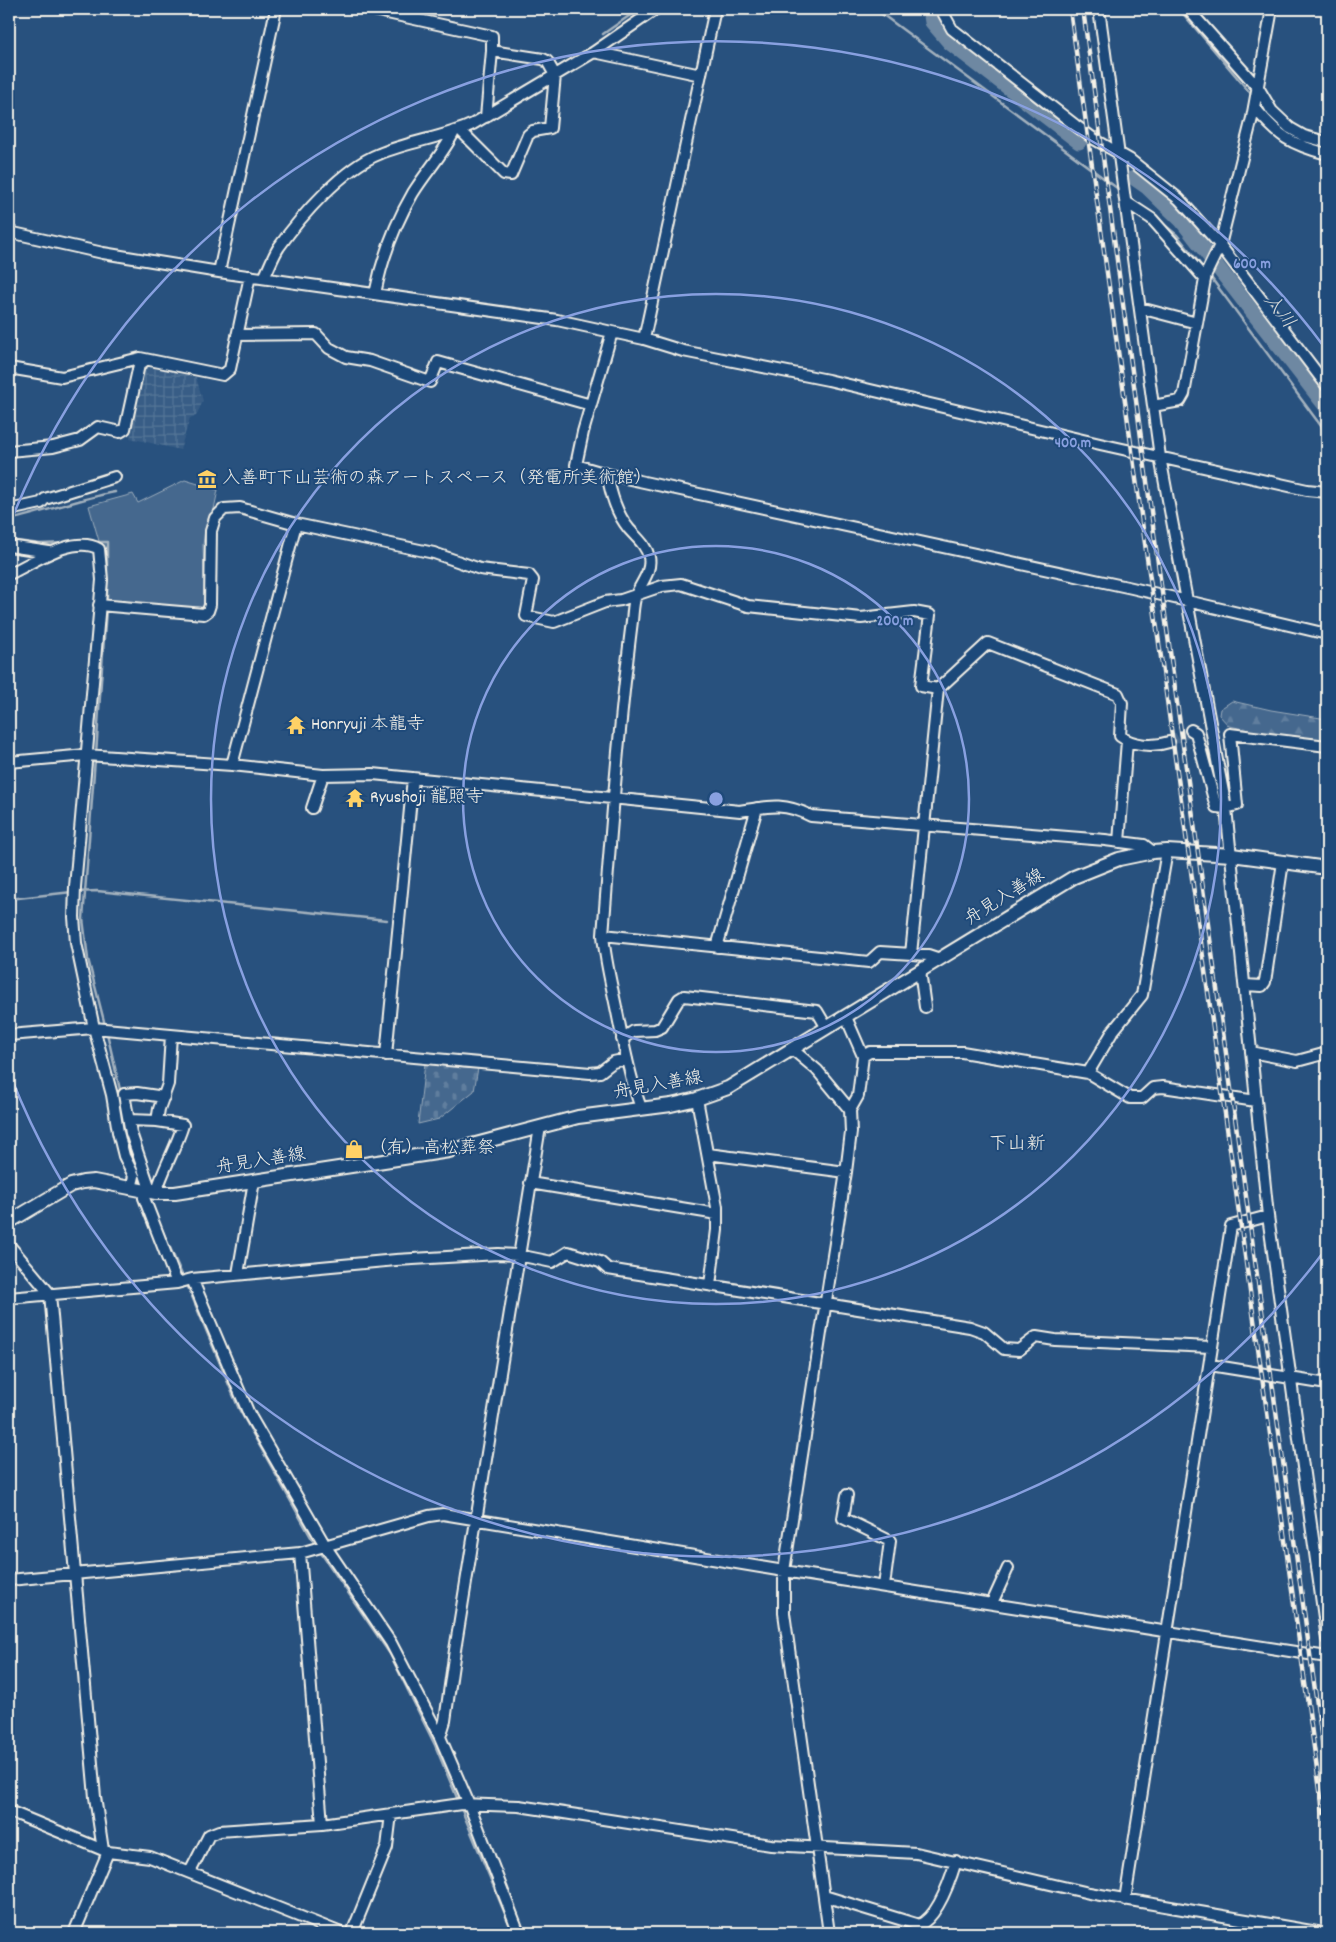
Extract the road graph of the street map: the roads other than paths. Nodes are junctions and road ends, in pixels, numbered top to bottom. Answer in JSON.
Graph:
{"nodes":[{"id":1,"x":276,"y":9,"type":"edge"},
{"id":2,"x":369,"y":9,"type":"edge"},
{"id":3,"x":656,"y":9,"type":"edge"},
{"id":4,"x":715,"y":9,"type":"edge"},
{"id":5,"x":941,"y":9,"type":"edge"},
{"id":6,"x":1099,"y":9,"type":"edge"},
{"id":7,"x":1188,"y":9,"type":"edge"},
{"id":8,"x":1272,"y":9,"type":"edge"},
{"id":9,"x":492,"y":51,"type":"junction"},
{"id":10,"x":594,"y":52,"type":"junction"},
{"id":11,"x":701,"y":75,"type":"junction"},
{"id":12,"x":555,"y":76,"type":"junction"},
{"id":13,"x":1258,"y":89,"type":"junction"},
{"id":14,"x":1254,"y":107,"type":"junction"},
{"id":15,"x":486,"y":117,"type":"junction"},
{"id":16,"x":457,"y":131,"type":"junction"},
{"id":17,"x":1327,"y":142,"type":"edge"},
{"id":18,"x":1119,"y":153,"type":"junction"},
{"id":19,"x":1327,"y":154,"type":"edge"},
{"id":20,"x":1126,"y":202,"type":"junction"},
{"id":21,"x":9,"y":232,"type":"edge"},
{"id":22,"x":1218,"y":248,"type":"junction"},
{"id":23,"x":219,"y":272,"type":"junction"},
{"id":24,"x":250,"y":276,"type":"junction"},
{"id":25,"x":1205,"y":277,"type":"junction"},
{"id":26,"x":264,"y":278,"type":"junction"},
{"id":27,"x":374,"y":294,"type":"junction"},
{"id":28,"x":1140,"y":308,"type":"junction"},
{"id":29,"x":1197,"y":323,"type":"junction"},
{"id":30,"x":612,"y":332,"type":"junction"},
{"id":31,"x":237,"y":335,"type":"junction"},
{"id":32,"x":644,"y":339,"type":"junction"},
{"id":33,"x":146,"y":360,"type":"junction"},
{"id":34,"x":9,"y":368,"type":"edge"},
{"id":35,"x":1327,"y":386,"type":"edge"},
{"id":36,"x":591,"y":405,"type":"junction"},
{"id":37,"x":1153,"y":406,"type":"junction"},
{"id":38,"x":9,"y":451,"type":"edge"},
{"id":39,"x":1160,"y":457,"type":"junction"},
{"id":40,"x":607,"y":474,"type":"junction"},
{"id":41,"x":115,"y":477,"type":"dead end"},
{"id":42,"x":1327,"y":492,"type":"edge"},
{"id":43,"x":9,"y":510,"type":"edge"},
{"id":44,"x":296,"y":524,"type":"junction"},
{"id":45,"x":9,"y":546,"type":"edge"},
{"id":46,"x":49,"y":552,"type":"junction"},
{"id":47,"x":9,"y":574,"type":"edge"},
{"id":48,"x":635,"y":597,"type":"junction"},
{"id":49,"x":1186,"y":602,"type":"junction"},
{"id":50,"x":99,"y":605,"type":"junction"},
{"id":51,"x":1327,"y":634,"type":"edge"},
{"id":52,"x":938,"y":689,"type":"junction"},
{"id":53,"x":1191,"y":730,"type":"dead end"},
{"id":54,"x":1127,"y":741,"type":"junction"},
{"id":55,"x":1169,"y":742,"type":"tunnel mouth"},
{"id":56,"x":1327,"y":746,"type":"edge"},
{"id":57,"x":86,"y":755,"type":"junction"},
{"id":58,"x":9,"y":762,"type":"edge"},
{"id":59,"x":232,"y":765,"type":"junction"},
{"id":60,"x":323,"y":775,"type":"junction"},
{"id":61,"x":413,"y":778,"type":"junction"},
{"id":62,"x":613,"y":800,"type":"junction"},
{"id":63,"x":312,"y":808,"type":"dead end"},
{"id":64,"x":757,"y":808,"type":"junction"},
{"id":65,"x":1226,"y":808,"type":"junction"},
{"id":66,"x":923,"y":826,"type":"junction"},
{"id":67,"x":1119,"y":842,"type":"junction"},
{"id":68,"x":1167,"y":851,"type":"junction"},
{"id":69,"x":1153,"y":852,"type":"junction"},
{"id":70,"x":1232,"y":855,"type":"junction"},
{"id":71,"x":1283,"y":862,"type":"junction"},
{"id":72,"x":1327,"y":868,"type":"edge"},
{"id":73,"x":603,"y":935,"type":"junction"},
{"id":74,"x":717,"y":947,"type":"junction"},
{"id":75,"x":911,"y":954,"type":"junction"},
{"id":76,"x":940,"y":959,"type":"junction"},
{"id":77,"x":920,"y":971,"type":"junction"},
{"id":78,"x":1245,"y":985,"type":"junction"},
{"id":79,"x":925,"y":1007,"type":"dead end"},
{"id":80,"x":846,"y":1016,"type":"junction"},
{"id":81,"x":94,"y":1028,"type":"junction"},
{"id":82,"x":827,"y":1028,"type":"junction"},
{"id":83,"x":9,"y":1035,"type":"edge"},
{"id":84,"x":171,"y":1035,"type":"junction"},
{"id":85,"x":622,"y":1039,"type":"junction"},
{"id":86,"x":792,"y":1049,"type":"junction"},
{"id":87,"x":1251,"y":1052,"type":"junction"},
{"id":88,"x":1327,"y":1053,"type":"edge"},
{"id":89,"x":386,"y":1055,"type":"junction"},
{"id":90,"x":864,"y":1056,"type":"junction"},
{"id":91,"x":627,"y":1059,"type":"junction"},
{"id":92,"x":1088,"y":1074,"type":"junction"},
{"id":93,"x":164,"y":1097,"type":"junction"},
{"id":94,"x":698,"y":1099,"type":"junction"},
{"id":95,"x":1256,"y":1102,"type":"junction"},
{"id":96,"x":641,"y":1108,"type":"junction"},
{"id":97,"x":850,"y":1110,"type":"junction"},
{"id":98,"x":129,"y":1120,"type":"junction"},
{"id":99,"x":157,"y":1121,"type":"junction"},
{"id":100,"x":540,"y":1126,"type":"junction"},
{"id":101,"x":708,"y":1154,"type":"junction"},
{"id":102,"x":846,"y":1172,"type":"junction"},
{"id":103,"x":254,"y":1181,"type":"junction"},
{"id":104,"x":530,"y":1183,"type":"junction"},
{"id":105,"x":145,"y":1192,"type":"junction"},
{"id":106,"x":717,"y":1214,"type":"junction"},
{"id":107,"x":1268,"y":1216,"type":"junction"},
{"id":108,"x":9,"y":1222,"type":"edge"},
{"id":109,"x":9,"y":1245,"type":"edge"},
{"id":110,"x":518,"y":1256,"type":"junction"},
{"id":111,"x":238,"y":1274,"type":"junction"},
{"id":112,"x":192,"y":1279,"type":"junction"},
{"id":113,"x":177,"y":1283,"type":"junction"},
{"id":114,"x":710,"y":1285,"type":"junction"},
{"id":115,"x":50,"y":1294,"type":"junction"},
{"id":116,"x":9,"y":1298,"type":"edge"},
{"id":117,"x":825,"y":1304,"type":"junction"},
{"id":118,"x":1211,"y":1347,"type":"junction"},
{"id":119,"x":1210,"y":1365,"type":"junction"},
{"id":120,"x":1290,"y":1378,"type":"junction"},
{"id":121,"x":1327,"y":1384,"type":"edge"},
{"id":122,"x":846,"y":1494,"type":"dead end"},
{"id":123,"x":477,"y":1521,"type":"junction"},
{"id":124,"x":326,"y":1547,"type":"junction"},
{"id":125,"x":300,"y":1554,"type":"junction"},
{"id":126,"x":1008,"y":1568,"type":"dead end"},
{"id":127,"x":784,"y":1571,"type":"junction"},
{"id":128,"x":76,"y":1573,"type":"junction"},
{"id":129,"x":9,"y":1580,"type":"edge"},
{"id":130,"x":884,"y":1586,"type":"junction"},
{"id":131,"x":992,"y":1603,"type":"junction"},
{"id":132,"x":1168,"y":1631,"type":"junction"},
{"id":133,"x":1327,"y":1639,"type":"edge"},
{"id":134,"x":1327,"y":1657,"type":"edge"},
{"id":135,"x":440,"y":1737,"type":"junction"},
{"id":136,"x":469,"y":1804,"type":"junction"},
{"id":137,"x":9,"y":1812,"type":"edge"},
{"id":138,"x":391,"y":1814,"type":"junction"},
{"id":139,"x":318,"y":1824,"type":"junction"},
{"id":140,"x":816,"y":1848,"type":"junction"},
{"id":141,"x":105,"y":1851,"type":"junction"},
{"id":142,"x":956,"y":1861,"type":"junction"},
{"id":143,"x":190,"y":1872,"type":"junction"},
{"id":144,"x":824,"y":1896,"type":"junction"},
{"id":145,"x":1125,"y":1900,"type":"junction"},
{"id":146,"x":74,"y":1933,"type":"edge"},
{"id":147,"x":340,"y":1933,"type":"edge"},
{"id":148,"x":352,"y":1933,"type":"edge"},
{"id":149,"x":519,"y":1933,"type":"edge"},
{"id":150,"x":829,"y":1933,"type":"edge"},
{"id":151,"x":1323,"y":1933,"type":"edge"}],
"edges":[{"from":1,"to":23,"type":"street"},
{"from":2,"to":9,"type":"street"},
{"from":3,"to":10,"type":"street"},
{"from":4,"to":11,"type":"street"},
{"from":5,"to":18,"type":"street"},
{"from":6,"to":18,"type":"street"},
{"from":7,"to":13,"type":"street"},
{"from":8,"to":13,"type":"street"},
{"from":9,"to":12,"type":"street"},
{"from":9,"to":15,"type":"street"},
{"from":10,"to":11,"type":"street"},
{"from":10,"to":12,"type":"street"},
{"from":11,"to":32,"type":"street"},
{"from":12,"to":15,"type":"street"},
{"from":12,"to":16,"type":"street"},
{"from":13,"to":14,"type":"street"},
{"from":13,"to":17,"type":"street"},
{"from":14,"to":19,"type":"street"},
{"from":14,"to":22,"type":"street"},
{"from":15,"to":16,"type":"street"},
{"from":16,"to":26,"type":"street"},
{"from":16,"to":27,"type":"street"},
{"from":18,"to":20,"type":"street"},
{"from":18,"to":22,"type":"street"},
{"from":20,"to":25,"type":"street"},
{"from":20,"to":28,"type":"street"},
{"from":21,"to":23,"type":"street"},
{"from":22,"to":25,"type":"street"},
{"from":22,"to":35,"type":"street"},
{"from":23,"to":24,"type":"street"},
{"from":24,"to":26,"type":"street"},
{"from":24,"to":31,"type":"street"},
{"from":25,"to":29,"type":"street"},
{"from":26,"to":27,"type":"street"},
{"from":27,"to":30,"type":"street"},
{"from":28,"to":29,"type":"street"},
{"from":28,"to":37,"type":"street"},
{"from":29,"to":37,"type":"street"},
{"from":30,"to":32,"type":"street"},
{"from":30,"to":36,"type":"street"},
{"from":31,"to":33,"type":"street"},
{"from":31,"to":36,"type":"street"},
{"from":32,"to":39,"type":"street"},
{"from":33,"to":34,"type":"street"},
{"from":33,"to":38,"type":"street"},
{"from":36,"to":40,"type":"street"},
{"from":37,"to":39,"type":"street"},
{"from":39,"to":42,"type":"street"},
{"from":39,"to":49,"type":"street"},
{"from":40,"to":48,"type":"street"},
{"from":40,"to":49,"type":"street"},
{"from":41,"to":43,"type":"street"},
{"from":44,"to":48,"type":"street"},
{"from":44,"to":50,"type":"street"},
{"from":44,"to":59,"type":"street"},
{"from":45,"to":46,"type":"street"},
{"from":46,"to":47,"type":"street"},
{"from":46,"to":50,"type":"street"},
{"from":48,"to":52,"type":"street"},
{"from":48,"to":62,"type":"street"},
{"from":49,"to":51,"type":"street"},
{"from":49,"to":65,"type":"street"},
{"from":50,"to":57,"type":"street"},
{"from":52,"to":54,"type":"street"},
{"from":52,"to":66,"type":"street"},
{"from":53,"to":65,"type":"street"},
{"from":54,"to":55,"type":"street"},
{"from":54,"to":67,"type":"street"},
{"from":56,"to":65,"type":"street"},
{"from":57,"to":58,"type":"street"},
{"from":57,"to":59,"type":"street"},
{"from":57,"to":81,"type":"street"},
{"from":59,"to":60,"type":"street"},
{"from":60,"to":61,"type":"street"},
{"from":60,"to":63,"type":"street"},
{"from":61,"to":62,"type":"street"},
{"from":61,"to":89,"type":"street"},
{"from":62,"to":64,"type":"street"},
{"from":62,"to":73,"type":"street"},
{"from":64,"to":66,"type":"street"},
{"from":64,"to":74,"type":"street"},
{"from":65,"to":70,"type":"street"},
{"from":66,"to":67,"type":"street"},
{"from":66,"to":75,"type":"street"},
{"from":67,"to":69,"type":"street"},
{"from":68,"to":69,"type":"main road","name":"舟見入善線"},
{"from":68,"to":70,"type":"main road","name":"舟見入善線"},
{"from":68,"to":92,"type":"street"},
{"from":69,"to":76,"type":"main road","name":"舟見入善線"},
{"from":70,"to":71,"type":"main road","name":"舟見入善線"},
{"from":70,"to":78,"type":"street"},
{"from":71,"to":72,"type":"main road","name":"舟見入善線"},
{"from":71,"to":78,"type":"street"},
{"from":73,"to":74,"type":"street"},
{"from":73,"to":85,"type":"street"},
{"from":74,"to":75,"type":"street"},
{"from":75,"to":76,"type":"street"},
{"from":76,"to":77,"type":"main road","name":"舟見入善線"},
{"from":77,"to":79,"type":"street"},
{"from":77,"to":80,"type":"main road","name":"舟見入善線"},
{"from":78,"to":87,"type":"street"},
{"from":80,"to":82,"type":"main road","name":"舟見入善線"},
{"from":80,"to":90,"type":"street"},
{"from":81,"to":83,"type":"street"},
{"from":81,"to":84,"type":"street"},
{"from":81,"to":105,"type":"street"},
{"from":82,"to":85,"type":"street"},
{"from":82,"to":86,"type":"main road","name":"舟見入善線"},
{"from":84,"to":89,"type":"street"},
{"from":84,"to":93,"type":"street"},
{"from":85,"to":91,"type":"street"},
{"from":86,"to":94,"type":"main road","name":"舟見入善線"},
{"from":86,"to":97,"type":"street"},
{"from":87,"to":88,"type":"street"},
{"from":87,"to":95,"type":"street"},
{"from":89,"to":91,"type":"street"},
{"from":90,"to":92,"type":"street"},
{"from":90,"to":97,"type":"street"},
{"from":91,"to":96,"type":"street"},
{"from":92,"to":95,"type":"street"},
{"from":93,"to":98,"type":"street"},
{"from":93,"to":99,"type":"street"},
{"from":94,"to":96,"type":"main road","name":"舟見入善線"},
{"from":94,"to":101,"type":"street"},
{"from":95,"to":107,"type":"street"},
{"from":96,"to":100,"type":"main road","name":"舟見入善線"},
{"from":97,"to":102,"type":"street"},
{"from":98,"to":99,"type":"street"},
{"from":98,"to":105,"type":"street"},
{"from":99,"to":105,"type":"street"},
{"from":100,"to":103,"type":"main road","name":"舟見入善線"},
{"from":100,"to":104,"type":"street"},
{"from":101,"to":102,"type":"street"},
{"from":101,"to":106,"type":"street"},
{"from":102,"to":117,"type":"street"},
{"from":103,"to":105,"type":"main road","name":"舟見入善線"},
{"from":103,"to":111,"type":"street"},
{"from":104,"to":106,"type":"street"},
{"from":104,"to":110,"type":"street"},
{"from":105,"to":108,"type":"main road","name":"舟見入善線"},
{"from":105,"to":113,"type":"street"},
{"from":106,"to":114,"type":"street"},
{"from":107,"to":118,"type":"street"},
{"from":107,"to":120,"type":"street"},
{"from":109,"to":115,"type":"street"},
{"from":110,"to":111,"type":"street"},
{"from":110,"to":114,"type":"street"},
{"from":110,"to":123,"type":"street"},
{"from":111,"to":112,"type":"street"},
{"from":112,"to":113,"type":"street"},
{"from":112,"to":124,"type":"street"},
{"from":113,"to":115,"type":"street"},
{"from":114,"to":117,"type":"street"},
{"from":115,"to":116,"type":"street"},
{"from":115,"to":128,"type":"street"},
{"from":117,"to":118,"type":"street"},
{"from":117,"to":127,"type":"street"},
{"from":118,"to":119,"type":"street"},
{"from":119,"to":120,"type":"street"},
{"from":119,"to":132,"type":"street"},
{"from":120,"to":121,"type":"street"},
{"from":120,"to":133,"type":"street"},
{"from":122,"to":130,"type":"street"},
{"from":123,"to":124,"type":"street"},
{"from":123,"to":127,"type":"street"},
{"from":123,"to":135,"type":"street"},
{"from":124,"to":125,"type":"street"},
{"from":124,"to":135,"type":"street"},
{"from":125,"to":128,"type":"street"},
{"from":125,"to":139,"type":"street"},
{"from":126,"to":131,"type":"street"},
{"from":127,"to":130,"type":"street"},
{"from":127,"to":140,"type":"street"},
{"from":128,"to":129,"type":"street"},
{"from":128,"to":141,"type":"street"},
{"from":130,"to":131,"type":"street"},
{"from":131,"to":132,"type":"street"},
{"from":132,"to":134,"type":"street"},
{"from":132,"to":145,"type":"street"},
{"from":135,"to":136,"type":"street"},
{"from":136,"to":138,"type":"street"},
{"from":136,"to":140,"type":"street"},
{"from":136,"to":149,"type":"street"},
{"from":137,"to":141,"type":"street"},
{"from":138,"to":139,"type":"street"},
{"from":138,"to":148,"type":"street"},
{"from":139,"to":143,"type":"street"},
{"from":140,"to":142,"type":"street"},
{"from":140,"to":144,"type":"street"},
{"from":141,"to":143,"type":"street"},
{"from":141,"to":146,"type":"street"},
{"from":142,"to":144,"type":"street"},
{"from":142,"to":145,"type":"street"},
{"from":143,"to":147,"type":"street"},
{"from":144,"to":150,"type":"street"},
{"from":145,"to":151,"type":"street"}]}
